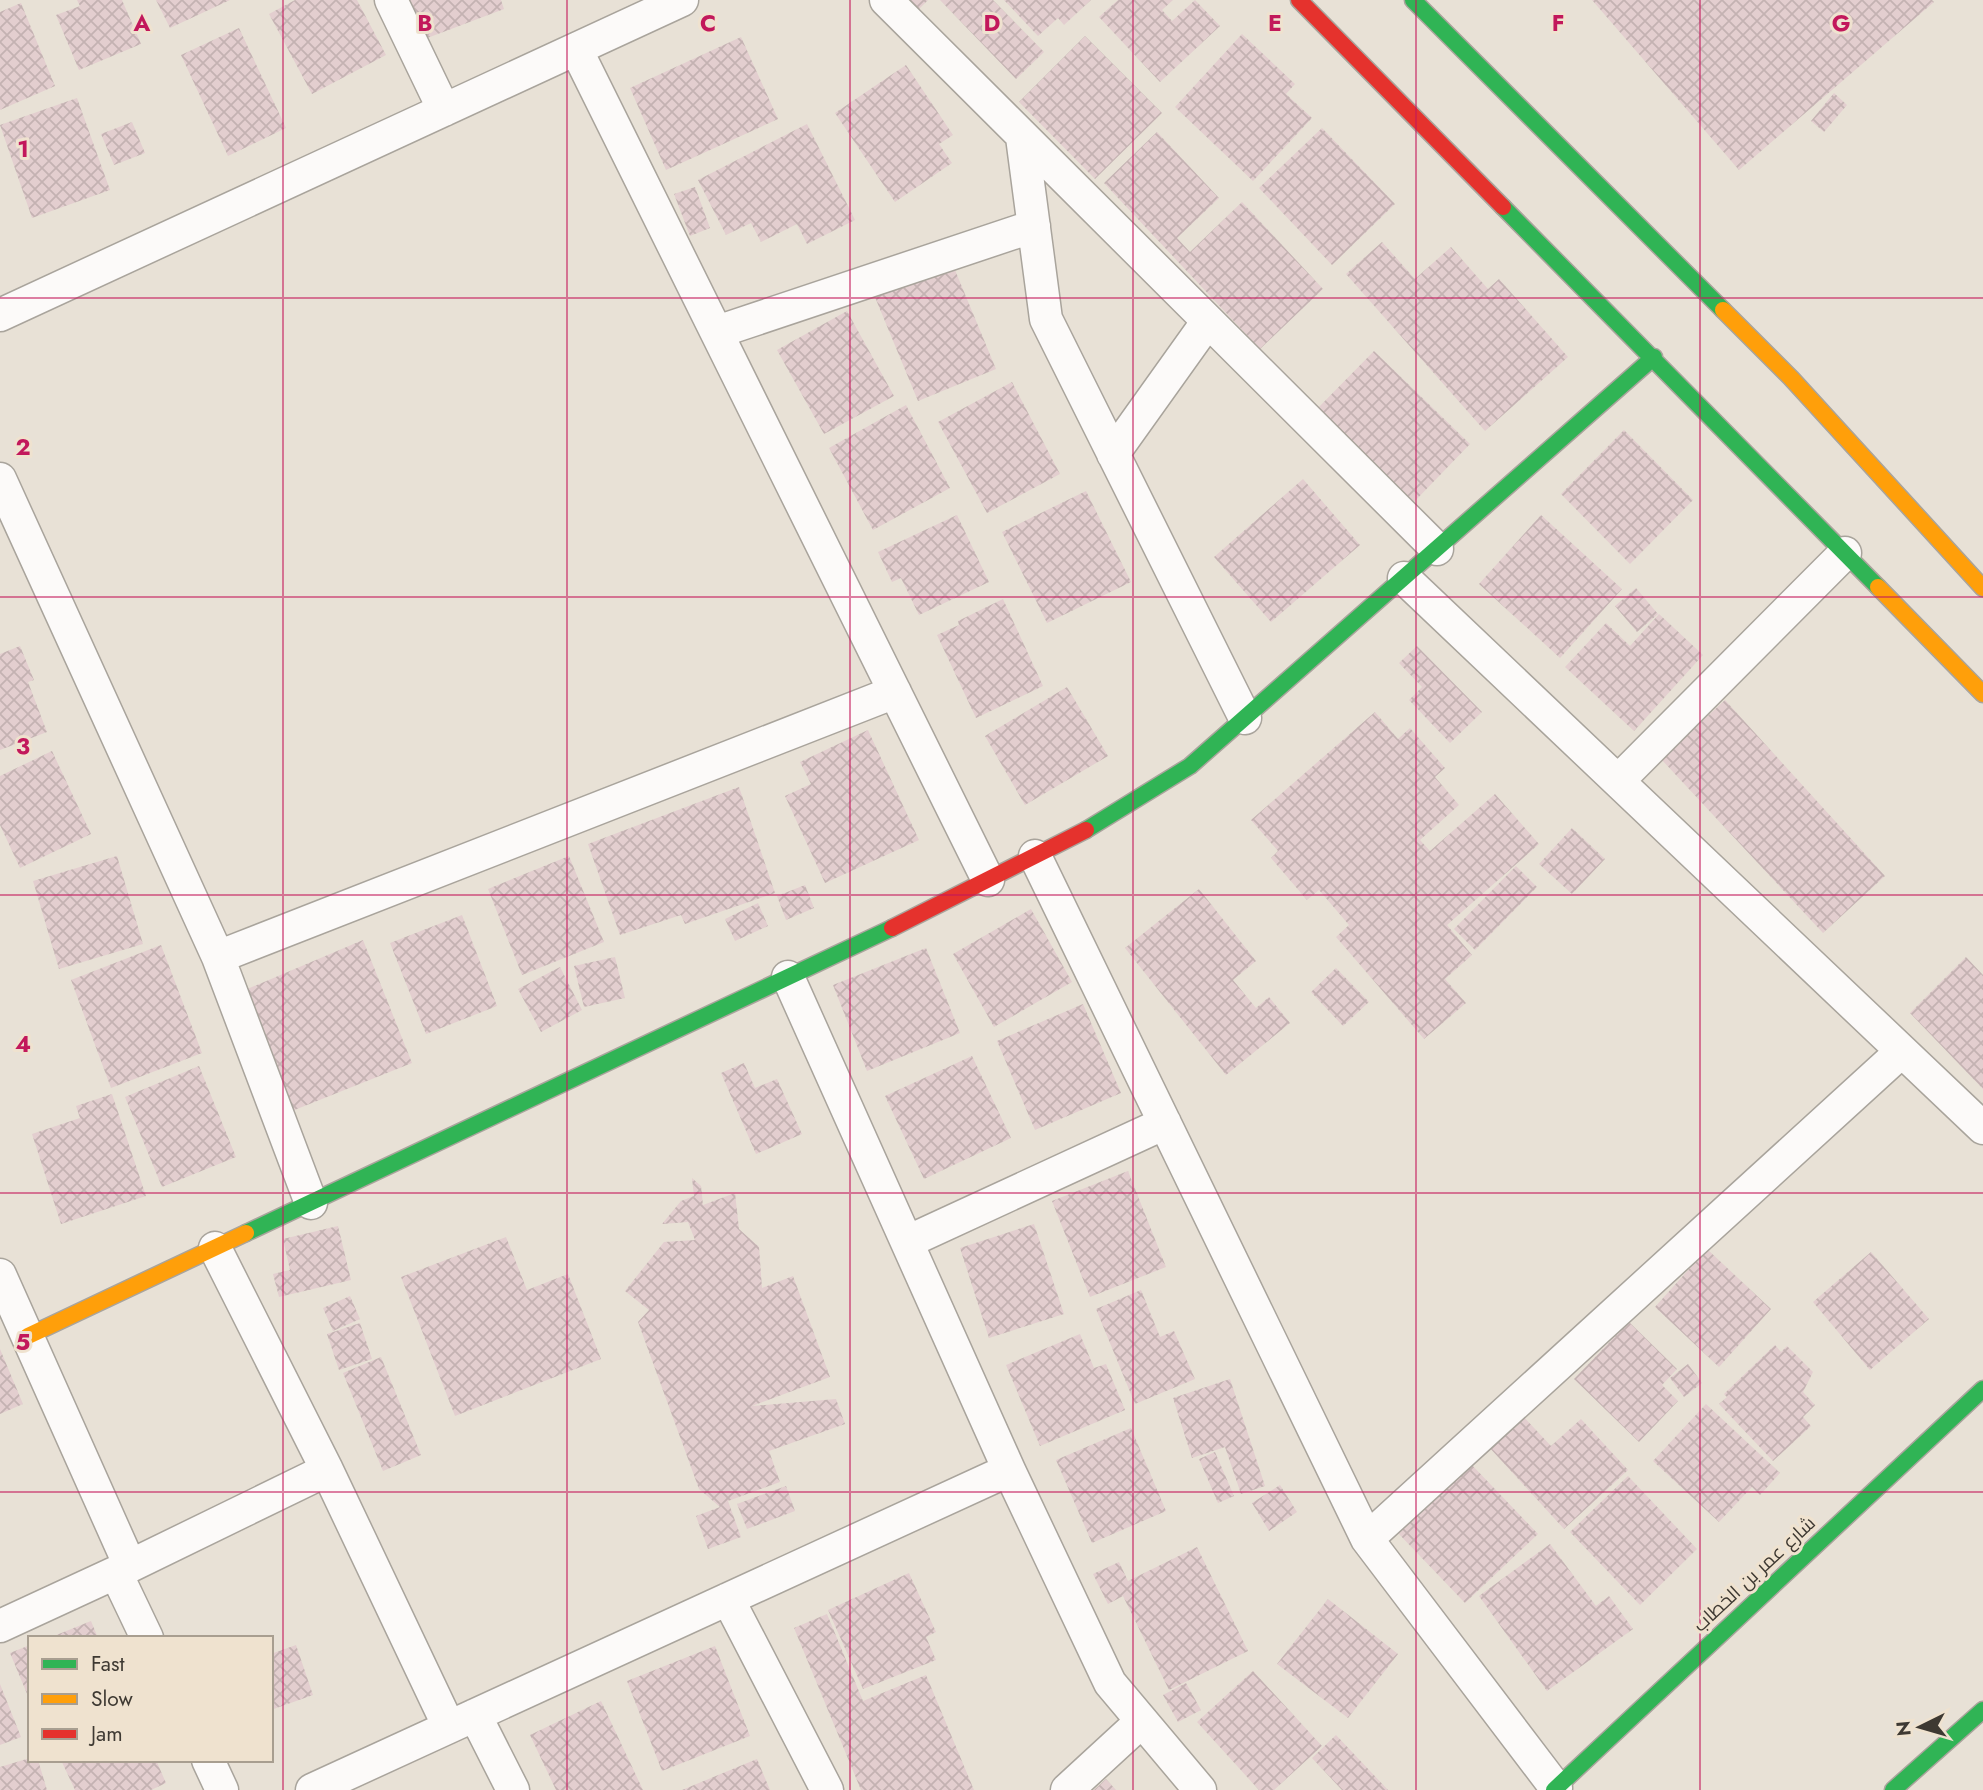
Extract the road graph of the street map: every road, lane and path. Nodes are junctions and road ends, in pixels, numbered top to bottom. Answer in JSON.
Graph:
{"nodes":[{"id":1,"x":391,"y":0,"type":"edge"},
{"id":2,"x":682,"y":0,"type":"edge"},
{"id":3,"x":886,"y":0,"type":"edge"},
{"id":4,"x":1299,"y":0,"type":"edge"},
{"id":5,"x":1413,"y":0,"type":"edge"},
{"id":6,"x":576,"y":49,"type":"junction"},
{"id":7,"x":444,"y":110,"type":"junction"},
{"id":8,"x":1023,"y":136,"type":"junction"},
{"id":9,"x":1034,"y":226,"type":"junction"},
{"id":10,"x":0,"y":315,"type":"edge"},
{"id":11,"x":1208,"y":321,"type":"junction"},
{"id":12,"x":717,"y":332,"type":"junction"},
{"id":13,"x":1654,"y":357,"type":"junction"},
{"id":14,"x":1113,"y":454,"type":"junction"},
{"id":15,"x":0,"y":479,"type":"edge"},
{"id":16,"x":1437,"y":549,"type":"junction"},
{"id":17,"x":1845,"y":553,"type":"junction"},
{"id":18,"x":1404,"y":578,"type":"junction"},
{"id":19,"x":1983,"y":588,"type":"edge"},
{"id":20,"x":895,"y":692,"type":"junction"},
{"id":21,"x":1983,"y":694,"type":"edge"},
{"id":22,"x":1245,"y":718,"type":"junction"},
{"id":23,"x":1618,"y":781,"type":"junction"},
{"id":24,"x":1035,"y":856,"type":"junction"},
{"id":25,"x":988,"y":880,"type":"junction"},
{"id":26,"x":218,"y":957,"type":"junction"},
{"id":27,"x":788,"y":977,"type":"junction"},
{"id":28,"x":1902,"y":1051,"type":"junction"},
{"id":29,"x":1165,"y":1123,"type":"junction"},
{"id":30,"x":1983,"y":1128,"type":"edge"},
{"id":31,"x":311,"y":1203,"type":"junction"},
{"id":32,"x":907,"y":1242,"type":"junction"},
{"id":33,"x":215,"y":1248,"type":"junction"},
{"id":34,"x":0,"y":1275,"type":"edge"},
{"id":35,"x":27,"y":1336,"type":"junction"},
{"id":36,"x":1983,"y":1390,"type":"edge"},
{"id":37,"x":327,"y":1470,"type":"junction"},
{"id":38,"x":1009,"y":1470,"type":"junction"},
{"id":39,"x":1367,"y":1539,"type":"junction"},
{"id":40,"x":123,"y":1570,"type":"junction"},
{"id":41,"x":728,"y":1599,"type":"junction"},
{"id":42,"x":0,"y":1626,"type":"edge"},
{"id":43,"x":146,"y":1636,"type":"edge"},
{"id":44,"x":1983,"y":1710,"type":"edge"},
{"id":45,"x":462,"y":1721,"type":"junction"},
{"id":46,"x":1142,"y":1721,"type":"junction"},
{"id":47,"x":209,"y":1762,"type":"edge"},
{"id":48,"x":1555,"y":1789,"type":"edge"},
{"id":49,"x":222,"y":1790,"type":"edge"},
{"id":50,"x":312,"y":1790,"type":"edge"},
{"id":51,"x":513,"y":1790,"type":"edge"},
{"id":52,"x":827,"y":1790,"type":"edge"},
{"id":53,"x":1067,"y":1790,"type":"edge"},
{"id":54,"x":1200,"y":1790,"type":"edge"},
{"id":55,"x":1893,"y":1790,"type":"edge"}],
"edges":[{"from":1,"to":7,"type":"street"},
{"from":2,"to":6,"type":"street"},
{"from":3,"to":8,"type":"street"},
{"from":4,"to":13,"type":"street"},
{"from":5,"to":19,"type":"street"},
{"from":6,"to":7,"type":"street"},
{"from":6,"to":12,"type":"street"},
{"from":7,"to":10,"type":"street"},
{"from":8,"to":9,"type":"street"},
{"from":8,"to":11,"type":"street"},
{"from":9,"to":12,"type":"street"},
{"from":9,"to":14,"type":"street"},
{"from":11,"to":14,"type":"street"},
{"from":11,"to":16,"type":"street"},
{"from":12,"to":20,"type":"street"},
{"from":13,"to":16,"type":"street"},
{"from":13,"to":17,"type":"street"},
{"from":14,"to":22,"type":"street"},
{"from":15,"to":26,"type":"street"},
{"from":16,"to":18,"type":"street"},
{"from":17,"to":21,"type":"street"},
{"from":17,"to":23,"type":"street"},
{"from":18,"to":22,"type":"street"},
{"from":18,"to":23,"type":"street"},
{"from":20,"to":25,"type":"street"},
{"from":20,"to":26,"type":"street"},
{"from":22,"to":24,"type":"street"},
{"from":23,"to":28,"type":"street"},
{"from":24,"to":25,"type":"street"},
{"from":24,"to":29,"type":"street"},
{"from":25,"to":27,"type":"street"},
{"from":26,"to":31,"type":"street"},
{"from":27,"to":31,"type":"street"},
{"from":27,"to":32,"type":"street"},
{"from":28,"to":30,"type":"street"},
{"from":28,"to":39,"type":"street"},
{"from":29,"to":32,"type":"street"},
{"from":29,"to":39,"type":"street"},
{"from":31,"to":33,"type":"street"},
{"from":32,"to":38,"type":"street"},
{"from":33,"to":35,"type":"street"},
{"from":33,"to":37,"type":"street"},
{"from":34,"to":35,"type":"street"},
{"from":35,"to":40,"type":"street"},
{"from":36,"to":48,"type":"street","name":"شارع عمر بن الخطاب"},
{"from":37,"to":40,"type":"street"},
{"from":37,"to":45,"type":"street"},
{"from":38,"to":41,"type":"street"},
{"from":38,"to":46,"type":"street"},
{"from":39,"to":48,"type":"street"},
{"from":40,"to":42,"type":"street"},
{"from":40,"to":43,"type":"street"},
{"from":41,"to":45,"type":"street"},
{"from":41,"to":52,"type":"street"},
{"from":44,"to":55,"type":"street"},
{"from":45,"to":50,"type":"street"},
{"from":45,"to":51,"type":"street"},
{"from":46,"to":53,"type":"street"},
{"from":46,"to":54,"type":"street"},
{"from":47,"to":49,"type":"street"}]}
